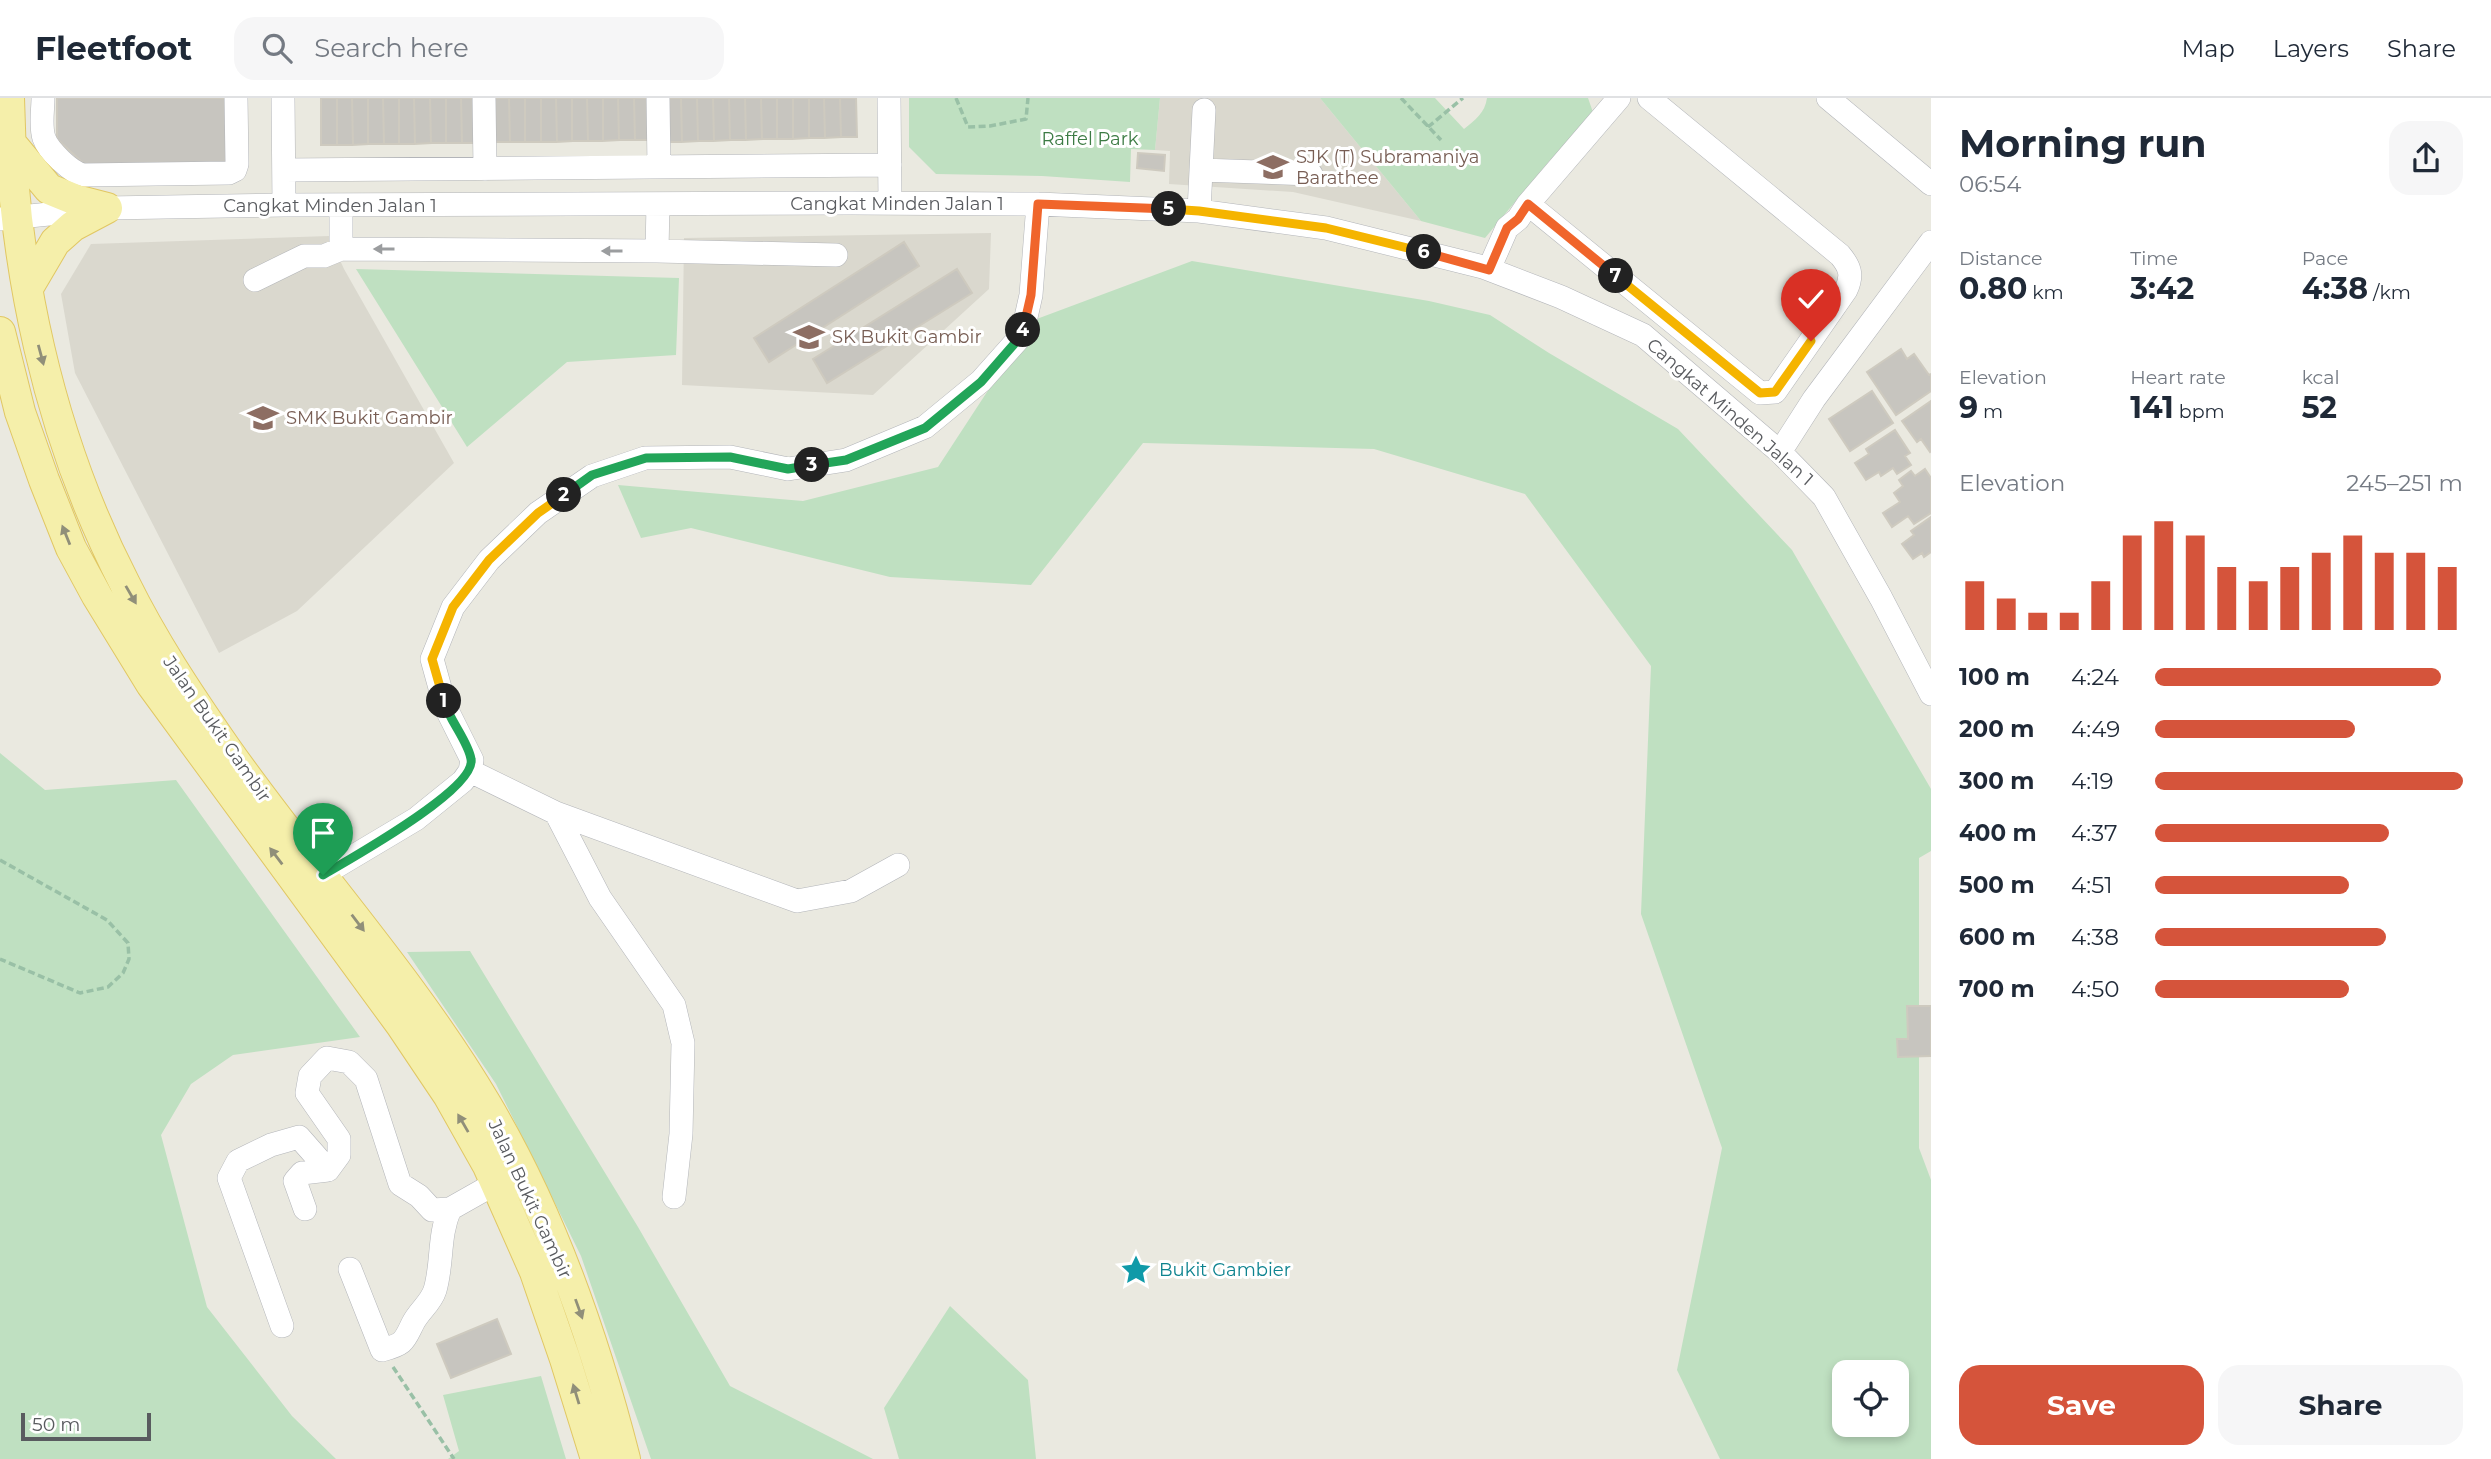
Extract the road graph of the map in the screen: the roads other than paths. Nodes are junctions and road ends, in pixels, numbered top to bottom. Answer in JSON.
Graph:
{"nodes":[{"id":1,"x":9,"y":98,"type":"edge"},
{"id":2,"x":43,"y":98,"type":"edge"},
{"id":3,"x":236,"y":98,"type":"edge"},
{"id":4,"x":283,"y":98,"type":"edge"},
{"id":5,"x":484,"y":98,"type":"edge"},
{"id":6,"x":658,"y":98,"type":"edge"},
{"id":7,"x":889,"y":98,"type":"edge"},
{"id":8,"x":1619,"y":98,"type":"edge"},
{"id":9,"x":1649,"y":98,"type":"edge"},
{"id":10,"x":1828,"y":98,"type":"edge"},
{"id":11,"x":1204,"y":110,"type":"dead end"},
{"id":12,"x":10,"y":142,"type":"junction"},
{"id":13,"x":890,"y":165,"type":"junction"},
{"id":14,"x":659,"y":167,"type":"junction"},
{"id":15,"x":485,"y":169,"type":"junction"},
{"id":16,"x":284,"y":170,"type":"junction"},
{"id":17,"x":1201,"y":170,"type":"junction"},
{"id":18,"x":1311,"y":174,"type":"dead end"},
{"id":19,"x":1931,"y":184,"type":"edge"},
{"id":20,"x":890,"y":203,"type":"junction"},
{"id":21,"x":658,"y":204,"type":"junction"},
{"id":22,"x":1038,"y":204,"type":"junction"},
{"id":23,"x":284,"y":205,"type":"junction"},
{"id":24,"x":341,"y":205,"type":"junction"},
{"id":25,"x":107,"y":208,"type":"junction"},
{"id":26,"x":1199,"y":211,"type":"junction"},
{"id":27,"x":1523,"y":212,"type":"junction"},
{"id":28,"x":8,"y":218,"type":"edge"},
{"id":29,"x":1931,"y":242,"type":"edge"},
{"id":30,"x":341,"y":249,"type":"junction"},
{"id":31,"x":657,"y":251,"type":"junction"},
{"id":32,"x":836,"y":255,"type":"dead end"},
{"id":33,"x":1495,"y":272,"type":"junction"},
{"id":34,"x":255,"y":280,"type":"dead end"},
{"id":35,"x":28,"y":288,"type":"junction"},
{"id":36,"x":1,"y":346,"type":"edge"},
{"id":37,"x":1780,"y":453,"type":"junction"},
{"id":38,"x":1931,"y":694,"type":"edge"},
{"id":39,"x":470,"y":772,"type":"junction"},
{"id":40,"x":556,"y":813,"type":"junction"},
{"id":41,"x":898,"y":865,"type":"dead end"},
{"id":42,"x":323,"y":875,"type":"junction"},
{"id":43,"x":328,"y":1170,"type":"junction"},
{"id":44,"x":496,"y":1182,"type":"junction"},
{"id":45,"x":674,"y":1197,"type":"dead end"},
{"id":46,"x":305,"y":1209,"type":"dead end"},
{"id":47,"x":450,"y":1209,"type":"junction"},
{"id":48,"x":350,"y":1269,"type":"dead end"},
{"id":49,"x":282,"y":1326,"type":"dead end"},
{"id":50,"x":596,"y":1459,"type":"edge"},
{"id":51,"x":625,"y":1459,"type":"edge"}],
"edges":[{"from":1,"to":12,"type":"main road","name":"Jalan Bukit Gambir"},
{"from":2,"to":3,"type":"street"},
{"from":4,"to":16,"type":"street"},
{"from":5,"to":15,"type":"street"},
{"from":6,"to":14,"type":"street"},
{"from":7,"to":13,"type":"street"},
{"from":8,"to":27,"type":"street"},
{"from":9,"to":27,"type":"street"},
{"from":10,"to":19,"type":"street"},
{"from":11,"to":17,"type":"street"},
{"from":12,"to":25,"type":"main road"},
{"from":12,"to":28,"type":"main road","name":"Jalan Bukit Gambir"},
{"from":13,"to":14,"type":"street","name":"Cangkat Minden Jalan 1"},
{"from":13,"to":20,"type":"street"},
{"from":14,"to":15,"type":"street","name":"Cangkat Minden Jalan 1"},
{"from":15,"to":16,"type":"street","name":"Cangkat Minden Jalan 1"},
{"from":16,"to":23,"type":"street"},
{"from":17,"to":18,"type":"street"},
{"from":17,"to":26,"type":"street"},
{"from":20,"to":21,"type":"street","name":"Cangkat Minden Jalan 1"},
{"from":20,"to":22,"type":"street","name":"Cangkat Minden Jalan 1"},
{"from":21,"to":24,"type":"street","name":"Cangkat Minden Jalan 1"},
{"from":21,"to":31,"type":"street"},
{"from":22,"to":26,"type":"street","name":"Cangkat Minden Jalan 1"},
{"from":22,"to":39,"type":"street"},
{"from":23,"to":24,"type":"street","name":"Cangkat Minden Jalan 1"},
{"from":23,"to":25,"type":"street","name":"Cangkat Minden Jalan 1"},
{"from":24,"to":30,"type":"street"},
{"from":25,"to":28,"type":"street","name":"Cangkat Minden Jalan 1"},
{"from":25,"to":35,"type":"main road"},
{"from":26,"to":33,"type":"street","name":"Cangkat Minden Jalan 1"},
{"from":27,"to":33,"type":"street"},
{"from":28,"to":35,"type":"main road","name":"Jalan Bukit Gambir"},
{"from":29,"to":37,"type":"street"},
{"from":31,"to":30,"type":"street","one_way":true},
{"from":30,"to":34,"type":"street"},
{"from":31,"to":32,"type":"street"},
{"from":33,"to":37,"type":"street","name":"Cangkat Minden Jalan 1"},
{"from":35,"to":42,"type":"main road","name":"Jalan Bukit Gambir","one_way":true},
{"from":44,"to":36,"type":"main road","name":"Jalan Bukit Gambir","one_way":true},
{"from":37,"to":38,"type":"street","name":"Cangkat Minden Jalan 1"},
{"from":39,"to":40,"type":"street"},
{"from":39,"to":42,"type":"street"},
{"from":40,"to":41,"type":"street"},
{"from":40,"to":45,"type":"street"},
{"from":42,"to":51,"type":"main road","name":"Jalan Bukit Gambir","one_way":true},
{"from":43,"to":46,"type":"street"},
{"from":43,"to":47,"type":"street"},
{"from":43,"to":49,"type":"street"},
{"from":44,"to":47,"type":"street"},
{"from":50,"to":44,"type":"main road","name":"Jalan Bukit Gambir","one_way":true},
{"from":47,"to":48,"type":"street"}]}
